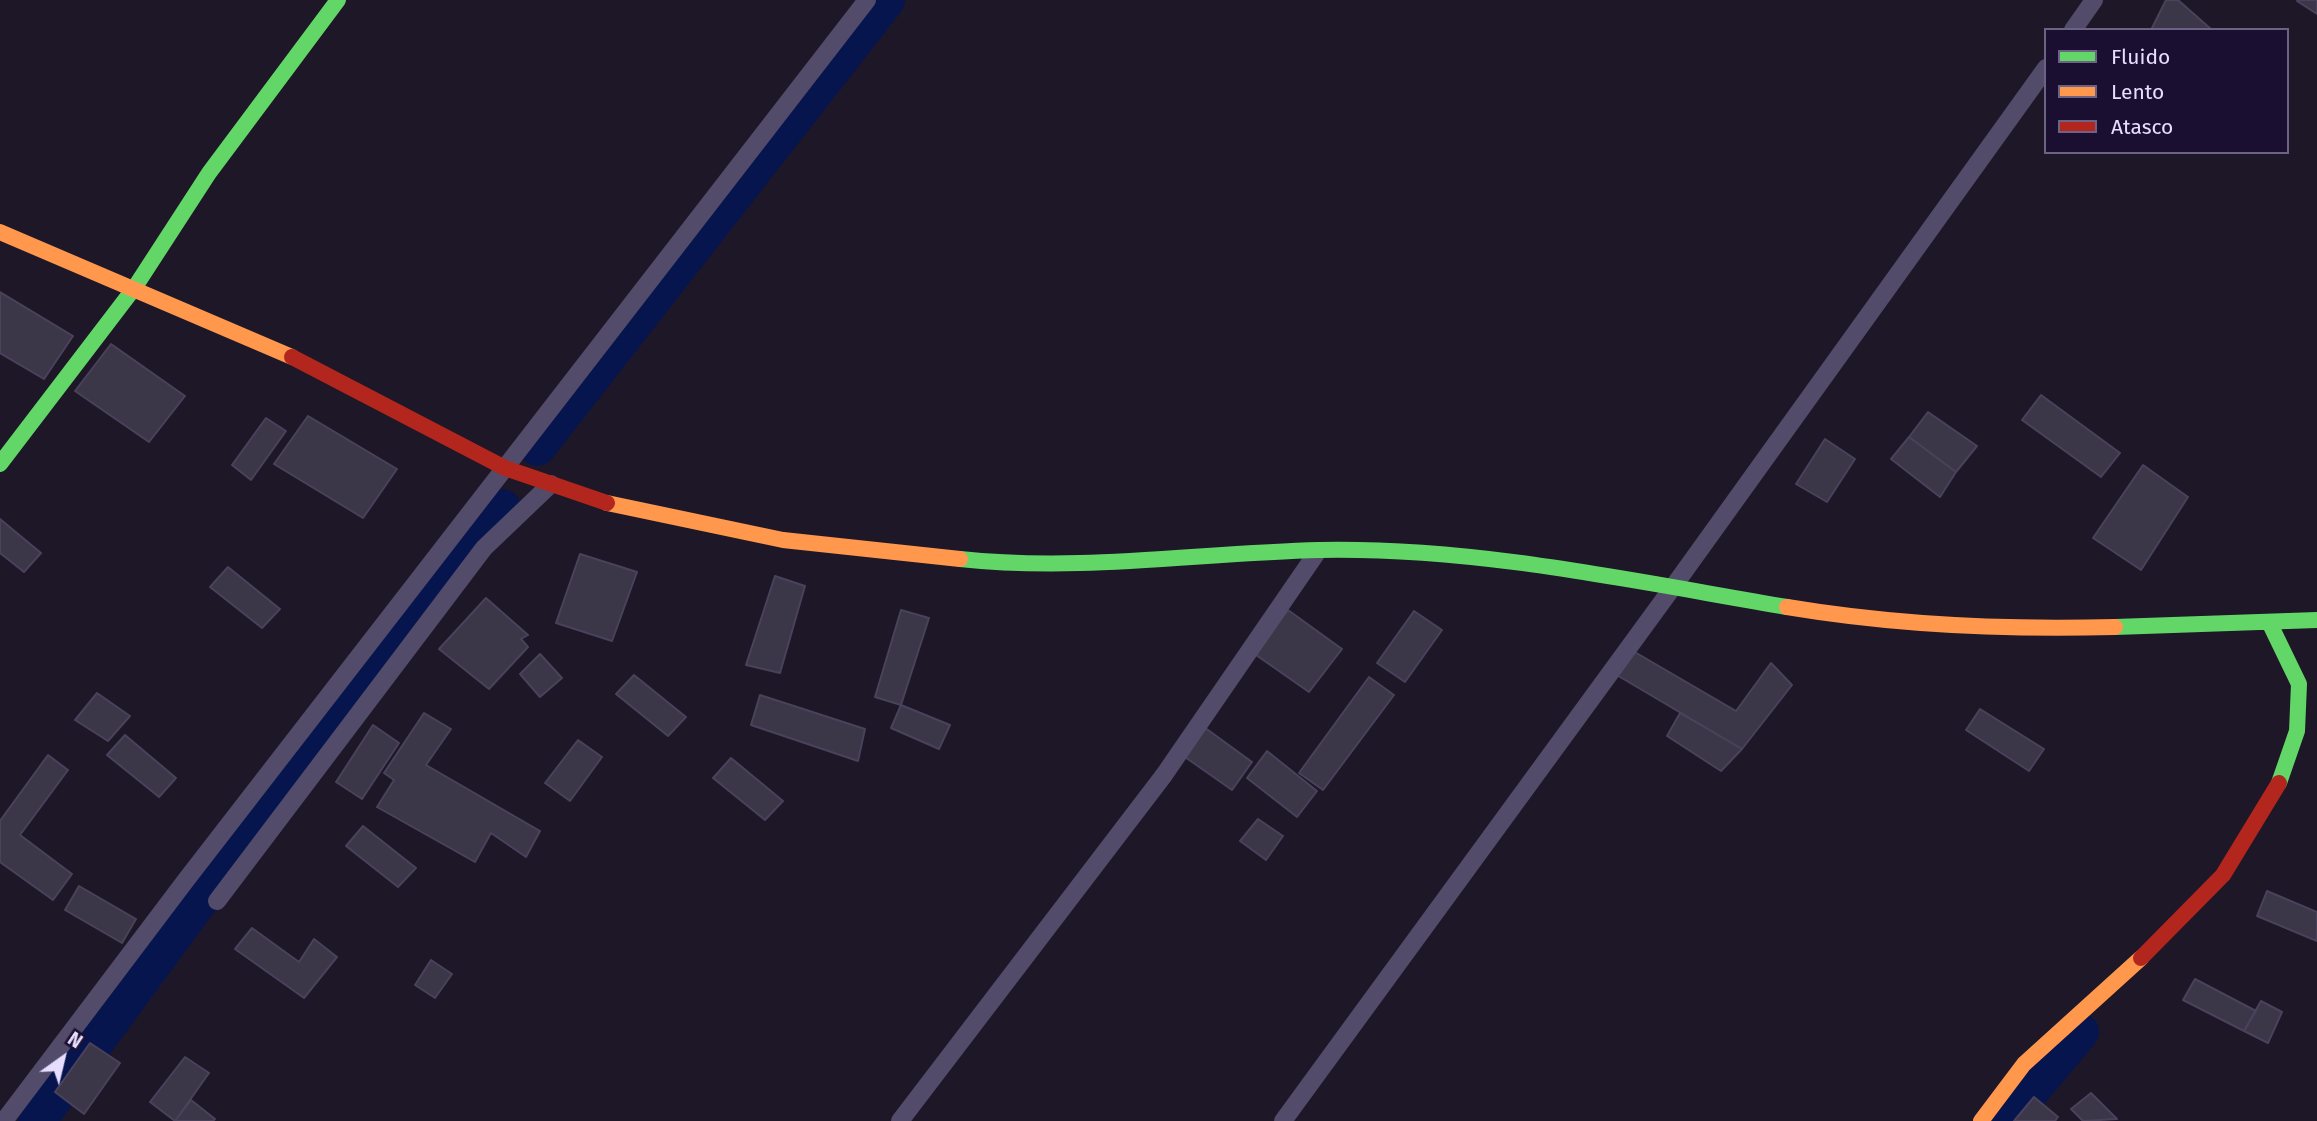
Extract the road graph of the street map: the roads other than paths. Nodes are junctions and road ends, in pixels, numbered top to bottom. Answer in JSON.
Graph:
{"nodes":[{"id":1,"x":338,"y":0,"type":"edge"},
{"id":2,"x":867,"y":0,"type":"edge"},
{"id":3,"x":2094,"y":0,"type":"edge"},
{"id":4,"x":2074,"y":28,"type":"edge"},
{"id":5,"x":2044,"y":71,"type":"edge"},
{"id":6,"x":0,"y":232,"type":"edge"},
{"id":7,"x":135,"y":287,"type":"junction"},
{"id":8,"x":0,"y":464,"type":"edge"},
{"id":9,"x":505,"y":468,"type":"junction"},
{"id":10,"x":551,"y":484,"type":"junction"},
{"id":11,"x":1320,"y":550,"type":"junction"},
{"id":12,"x":1673,"y":587,"type":"junction"},
{"id":13,"x":2317,"y":620,"type":"edge"},
{"id":14,"x":2270,"y":624,"type":"junction"},
{"id":15,"x":217,"y":901,"type":"dead end"},
{"id":16,"x":4,"y":1121,"type":"edge"},
{"id":17,"x":900,"y":1121,"type":"edge"},
{"id":18,"x":1283,"y":1121,"type":"edge"},
{"id":19,"x":1981,"y":1121,"type":"edge"}],
"edges":[{"from":1,"to":7,"type":"main road"},
{"from":2,"to":9,"type":"lane"},
{"from":3,"to":4,"type":"lane"},
{"from":5,"to":12,"type":"lane"},
{"from":6,"to":7,"type":"main road"},
{"from":7,"to":8,"type":"main road"},
{"from":7,"to":9,"type":"main road"},
{"from":9,"to":10,"type":"main road"},
{"from":9,"to":16,"type":"lane"},
{"from":10,"to":11,"type":"main road"},
{"from":10,"to":15,"type":"lane"},
{"from":11,"to":12,"type":"main road"},
{"from":11,"to":17,"type":"lane"},
{"from":12,"to":14,"type":"main road"},
{"from":12,"to":18,"type":"lane"},
{"from":13,"to":14,"type":"main road"},
{"from":14,"to":19,"type":"main road"}]}
